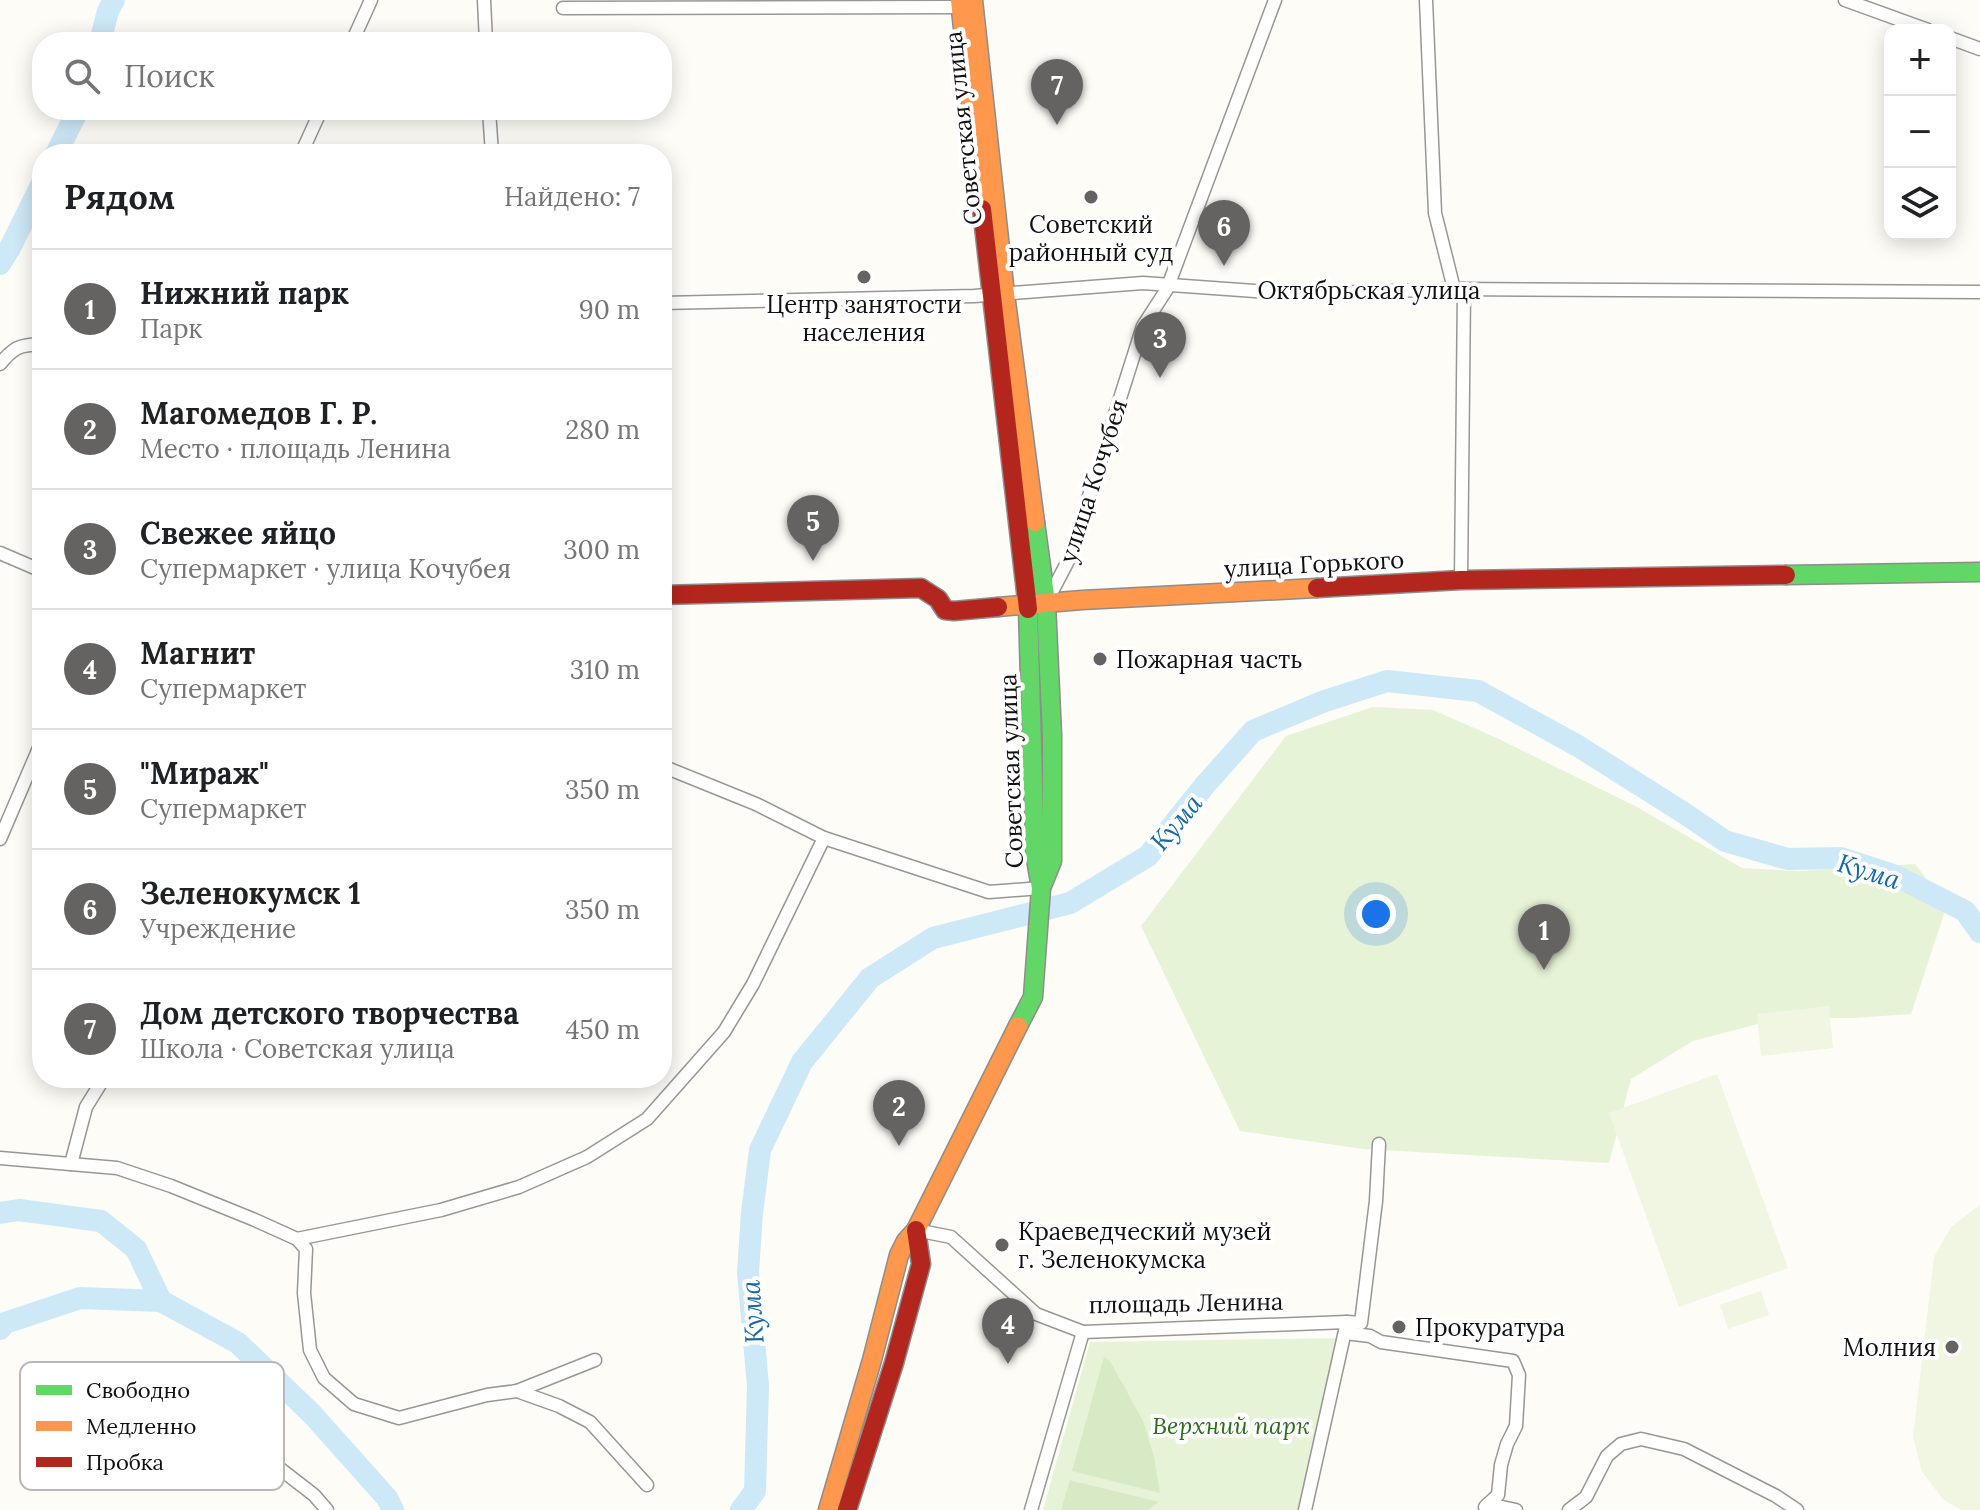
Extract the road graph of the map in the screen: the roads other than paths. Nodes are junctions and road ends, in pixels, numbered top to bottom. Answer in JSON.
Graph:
{"nodes":[{"id":1,"x":371,"y":0,"type":"edge"},
{"id":2,"x":484,"y":0,"type":"edge"},
{"id":3,"x":1275,"y":0,"type":"edge"},
{"id":4,"x":1426,"y":0,"type":"edge"},
{"id":5,"x":1845,"y":0,"type":"edge"},
{"id":6,"x":964,"y":2,"type":"edge"},
{"id":7,"x":563,"y":8,"type":"dead end"},
{"id":8,"x":1911,"y":24,"type":"edge"},
{"id":9,"x":357,"y":32,"type":"edge"},
{"id":10,"x":486,"y":32,"type":"edge"},
{"id":11,"x":1956,"y":40,"type":"edge"},
{"id":12,"x":1980,"y":49,"type":"edge"},
{"id":13,"x":316,"y":120,"type":"edge"},
{"id":14,"x":490,"y":120,"type":"edge"},
{"id":15,"x":306,"y":144,"type":"edge"},
{"id":16,"x":491,"y":144,"type":"edge"},
{"id":17,"x":1169,"y":283,"type":"junction"},
{"id":18,"x":1459,"y":289,"type":"junction"},
{"id":19,"x":1980,"y":292,"type":"edge"},
{"id":20,"x":998,"y":294,"type":"junction"},
{"id":21,"x":672,"y":303,"type":"edge"},
{"id":22,"x":32,"y":345,"type":"edge"},
{"id":23,"x":0,"y":364,"type":"edge"},
{"id":24,"x":0,"y":553,"type":"edge"},
{"id":25,"x":32,"y":567,"type":"edge"},
{"id":26,"x":1980,"y":572,"type":"edge"},
{"id":27,"x":1461,"y":580,"type":"junction"},
{"id":28,"x":672,"y":595,"type":"edge"},
{"id":29,"x":1037,"y":604,"type":"junction"},
{"id":30,"x":32,"y":764,"type":"edge"},
{"id":31,"x":672,"y":770,"type":"edge"},
{"id":32,"x":824,"y":838,"type":"junction"},
{"id":33,"x":0,"y":839,"type":"edge"},
{"id":34,"x":1041,"y":888,"type":"junction"},
{"id":35,"x":98,"y":1088,"type":"edge"},
{"id":36,"x":1379,"y":1144,"type":"dead end"},
{"id":37,"x":0,"y":1158,"type":"edge"},
{"id":38,"x":71,"y":1164,"type":"junction"},
{"id":39,"x":916,"y":1230,"type":"junction"},
{"id":40,"x":297,"y":1239,"type":"junction"},
{"id":41,"x":1346,"y":1328,"type":"junction"},
{"id":42,"x":1083,"y":1332,"type":"junction"},
{"id":43,"x":595,"y":1360,"type":"dead end"},
{"id":44,"x":517,"y":1391,"type":"junction"},
{"id":45,"x":284,"y":1472,"type":"edge"},
{"id":46,"x":647,"y":1485,"type":"dead end"},
{"id":47,"x":1485,"y":1507,"type":"edge"},
{"id":48,"x":327,"y":1510,"type":"edge"},
{"id":49,"x":828,"y":1510,"type":"edge"},
{"id":50,"x":847,"y":1510,"type":"edge"},
{"id":51,"x":1031,"y":1510,"type":"edge"},
{"id":52,"x":1305,"y":1510,"type":"edge"},
{"id":53,"x":1516,"y":1510,"type":"edge"},
{"id":54,"x":1569,"y":1510,"type":"edge"},
{"id":55,"x":1797,"y":1510,"type":"edge"}],
"edges":[{"from":1,"to":9,"type":"street"},
{"from":2,"to":10,"type":"street"},
{"from":3,"to":17,"type":"street","name":"улица Кочубея"},
{"from":4,"to":18,"type":"street"},
{"from":5,"to":8,"type":"street"},
{"from":6,"to":7,"type":"street"},
{"from":6,"to":20,"type":"street","name":"Советская улица"},
{"from":11,"to":12,"type":"street"},
{"from":13,"to":15,"type":"street"},
{"from":14,"to":16,"type":"street"},
{"from":17,"to":18,"type":"street","name":"Октябрьская улица"},
{"from":17,"to":20,"type":"street","name":"Октябрьская улица"},
{"from":17,"to":29,"type":"street","name":"улица Кочубея"},
{"from":18,"to":19,"type":"street","name":"Октябрьская улица"},
{"from":18,"to":27,"type":"street"},
{"from":20,"to":21,"type":"street","name":"Октябрьская улица"},
{"from":20,"to":29,"type":"street","name":"Советская улица"},
{"from":22,"to":23,"type":"street"},
{"from":24,"to":25,"type":"street"},
{"from":26,"to":27,"type":"street","name":"улица Горького"},
{"from":27,"to":29,"type":"street","name":"улица Горького"},
{"from":28,"to":29,"type":"street","name":"улица Горького"},
{"from":29,"to":34,"type":"street","name":"Советская улица"},
{"from":30,"to":33,"type":"street"},
{"from":31,"to":32,"type":"street"},
{"from":32,"to":34,"type":"street"},
{"from":32,"to":40,"type":"street"},
{"from":34,"to":39,"type":"street"},
{"from":35,"to":38,"type":"street"},
{"from":36,"to":41,"type":"street"},
{"from":37,"to":38,"type":"street"},
{"from":38,"to":40,"type":"street"},
{"from":39,"to":42,"type":"street","name":"площадь Ленина"},
{"from":39,"to":49,"type":"street"},
{"from":39,"to":50,"type":"street"},
{"from":40,"to":44,"type":"street"},
{"from":41,"to":42,"type":"street","name":"площадь Ленина"},
{"from":41,"to":47,"type":"street","name":"площадь Ленина"},
{"from":41,"to":52,"type":"street"},
{"from":42,"to":51,"type":"street"},
{"from":43,"to":44,"type":"street"},
{"from":44,"to":46,"type":"street"},
{"from":45,"to":48,"type":"street"},
{"from":47,"to":53,"type":"street"},
{"from":54,"to":55,"type":"street"}]}
